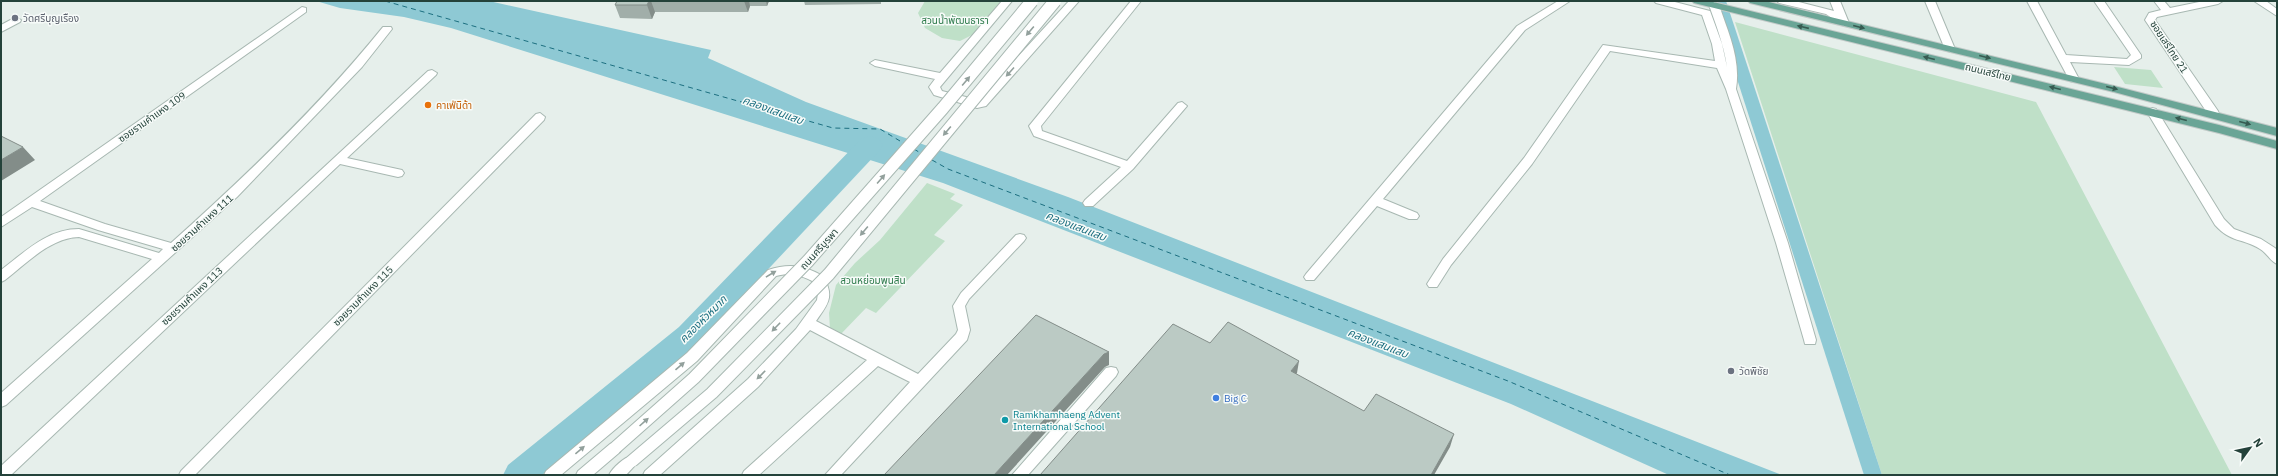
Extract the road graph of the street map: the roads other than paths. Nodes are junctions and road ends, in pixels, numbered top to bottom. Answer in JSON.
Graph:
{"nodes":[{"id":1,"x":1007,"y":1,"type":"edge"},
{"id":2,"x":1032,"y":1,"type":"edge"},
{"id":3,"x":1055,"y":1,"type":"edge"},
{"id":4,"x":1074,"y":1,"type":"edge"},
{"id":5,"x":1136,"y":1,"type":"edge"},
{"id":6,"x":1565,"y":1,"type":"edge"},
{"id":7,"x":1659,"y":1,"type":"edge"},
{"id":8,"x":1698,"y":1,"type":"edge"},
{"id":9,"x":1753,"y":1,"type":"edge"},
{"id":10,"x":1782,"y":1,"type":"edge"},
{"id":11,"x":1835,"y":1,"type":"edge"},
{"id":12,"x":1930,"y":1,"type":"edge"},
{"id":13,"x":2032,"y":1,"type":"edge"},
{"id":14,"x":2099,"y":1,"type":"edge"},
{"id":15,"x":2159,"y":1,"type":"edge"},
{"id":16,"x":2218,"y":1,"type":"edge"},
{"id":17,"x":2260,"y":1,"type":"edge"},
{"id":18,"x":1714,"y":5,"type":"junction"},
{"id":19,"x":302,"y":10,"type":"dead end"},
{"id":20,"x":2168,"y":12,"type":"junction"},
{"id":21,"x":2277,"y":13,"type":"edge"},
{"id":22,"x":16,"y":20,"type":"dead end"},
{"id":23,"x":1844,"y":23,"type":"junction"},
{"id":24,"x":1,"y":29,"type":"edge"},
{"id":25,"x":387,"y":30,"type":"dead end"},
{"id":26,"x":1950,"y":49,"type":"junction"},
{"id":27,"x":2064,"y":58,"type":"junction"},
{"id":28,"x":1726,"y":61,"type":"junction"},
{"id":29,"x":875,"y":63,"type":"dead end"},
{"id":30,"x":432,"y":73,"type":"dead end"},
{"id":31,"x":942,"y":77,"type":"junction"},
{"id":32,"x":2074,"y":79,"type":"junction"},
{"id":33,"x":1182,"y":106,"type":"dead end"},
{"id":34,"x":2152,"y":112,"type":"junction"},
{"id":35,"x":2214,"y":114,"type":"junction"},
{"id":36,"x":540,"y":117,"type":"dead end"},
{"id":37,"x":2277,"y":132,"type":"edge"},
{"id":38,"x":2277,"y":145,"type":"edge"},
{"id":39,"x":338,"y":160,"type":"junction"},
{"id":40,"x":1129,"y":166,"type":"junction"},
{"id":41,"x":398,"y":173,"type":"dead end"},
{"id":42,"x":1375,"y":200,"type":"junction"},
{"id":43,"x":31,"y":202,"type":"junction"},
{"id":44,"x":1089,"y":203,"type":"dead end"},
{"id":45,"x":1413,"y":216,"type":"dead end"},
{"id":46,"x":1,"y":223,"type":"edge"},
{"id":47,"x":1020,"y":238,"type":"dead end"},
{"id":48,"x":174,"y":248,"type":"junction"},
{"id":49,"x":156,"y":256,"type":"dead end"},
{"id":50,"x":2277,"y":259,"type":"edge"},
{"id":51,"x":1310,"y":277,"type":"dead end"},
{"id":52,"x":1,"y":278,"type":"edge"},
{"id":53,"x":1433,"y":284,"type":"dead end"},
{"id":54,"x":808,"y":323,"type":"junction"},
{"id":55,"x":1810,"y":340,"type":"dead end"},
{"id":56,"x":877,"y":359,"type":"junction"},
{"id":57,"x":1111,"y":372,"type":"dead end"},
{"id":58,"x":920,"y":381,"type":"junction"},
{"id":59,"x":1,"y":401,"type":"edge"},
{"id":60,"x":1,"y":475,"type":"edge"},
{"id":61,"x":186,"y":475,"type":"edge"},
{"id":62,"x":550,"y":475,"type":"edge"},
{"id":63,"x":583,"y":475,"type":"edge"},
{"id":64,"x":616,"y":475,"type":"edge"},
{"id":65,"x":650,"y":475,"type":"edge"},
{"id":66,"x":749,"y":475,"type":"edge"},
{"id":67,"x":832,"y":475,"type":"edge"},
{"id":68,"x":1019,"y":475,"type":"edge"}],
"edges":[{"from":1,"to":31,"type":"street"},
{"from":63,"to":2,"type":"street","name":"ถนนศรีบูรพา","one_way":true,"bridge":true},
{"from":3,"to":64,"type":"street","one_way":true,"bridge":true},
{"from":4,"to":31,"type":"street","one_way":true},
{"from":5,"to":40,"type":"street"},
{"from":6,"to":42,"type":"street"},
{"from":7,"to":28,"type":"street"},
{"from":8,"to":18,"type":"main road","name":"ถนนเสรีไทย"},
{"from":9,"to":23,"type":"main road","name":"ถนนเสรีไทย"},
{"from":10,"to":23,"type":"street"},
{"from":11,"to":23,"type":"street"},
{"from":12,"to":26,"type":"street"},
{"from":13,"to":27,"type":"street"},
{"from":14,"to":27,"type":"street"},
{"from":15,"to":20,"type":"street"},
{"from":16,"to":20,"type":"street","name":"ซอยเสรีไทย 21"},
{"from":17,"to":21,"type":"street"},
{"from":18,"to":28,"type":"street"},
{"from":34,"to":18,"type":"main road","name":"ถนนเสรีไทย","one_way":true},
{"from":19,"to":43,"type":"street","name":"ซอยรามคำแหง 109"},
{"from":20,"to":35,"type":"street","name":"ซอยเสรีไทย 21"},
{"from":22,"to":24,"type":"street"},
{"from":23,"to":26,"type":"main road","name":"ถนนเสรีไทย","one_way":true},
{"from":25,"to":48,"type":"street","name":"ซอยรามคำแหง 111"},
{"from":26,"to":32,"type":"main road","name":"ถนนเสรีไทย","one_way":true},
{"from":27,"to":32,"type":"street"},
{"from":28,"to":53,"type":"street"},
{"from":28,"to":55,"type":"street"},
{"from":29,"to":31,"type":"street"},
{"from":30,"to":39,"type":"street","name":"ซอยรามคำแหง 113"},
{"from":32,"to":35,"type":"main road","name":"ถนนเสรีไทย","one_way":true},
{"from":33,"to":40,"type":"street"},
{"from":38,"to":34,"type":"main road","name":"ถนนเสรีไทย","one_way":true},
{"from":34,"to":50,"type":"street"},
{"from":35,"to":37,"type":"main road","name":"ถนนเสรีไทย","one_way":true},
{"from":36,"to":61,"type":"street","name":"ซอยรามคำแหง 115"},
{"from":39,"to":41,"type":"street"},
{"from":39,"to":60,"type":"street","name":"ซอยรามคำแหง 113"},
{"from":40,"to":44,"type":"street"},
{"from":42,"to":45,"type":"street"},
{"from":42,"to":51,"type":"street"},
{"from":43,"to":46,"type":"street","name":"ซอยรามคำแหง 109"},
{"from":43,"to":48,"type":"street"},
{"from":47,"to":58,"type":"street"},
{"from":48,"to":59,"type":"street","name":"ซอยรามคำแหง 111"},
{"from":49,"to":52,"type":"street"},
{"from":54,"to":56,"type":"street"},
{"from":62,"to":54,"type":"street","one_way":true},
{"from":54,"to":65,"type":"street","one_way":true},
{"from":56,"to":58,"type":"street"},
{"from":56,"to":66,"type":"street"},
{"from":57,"to":68,"type":"street"},
{"from":58,"to":67,"type":"street"}]}
